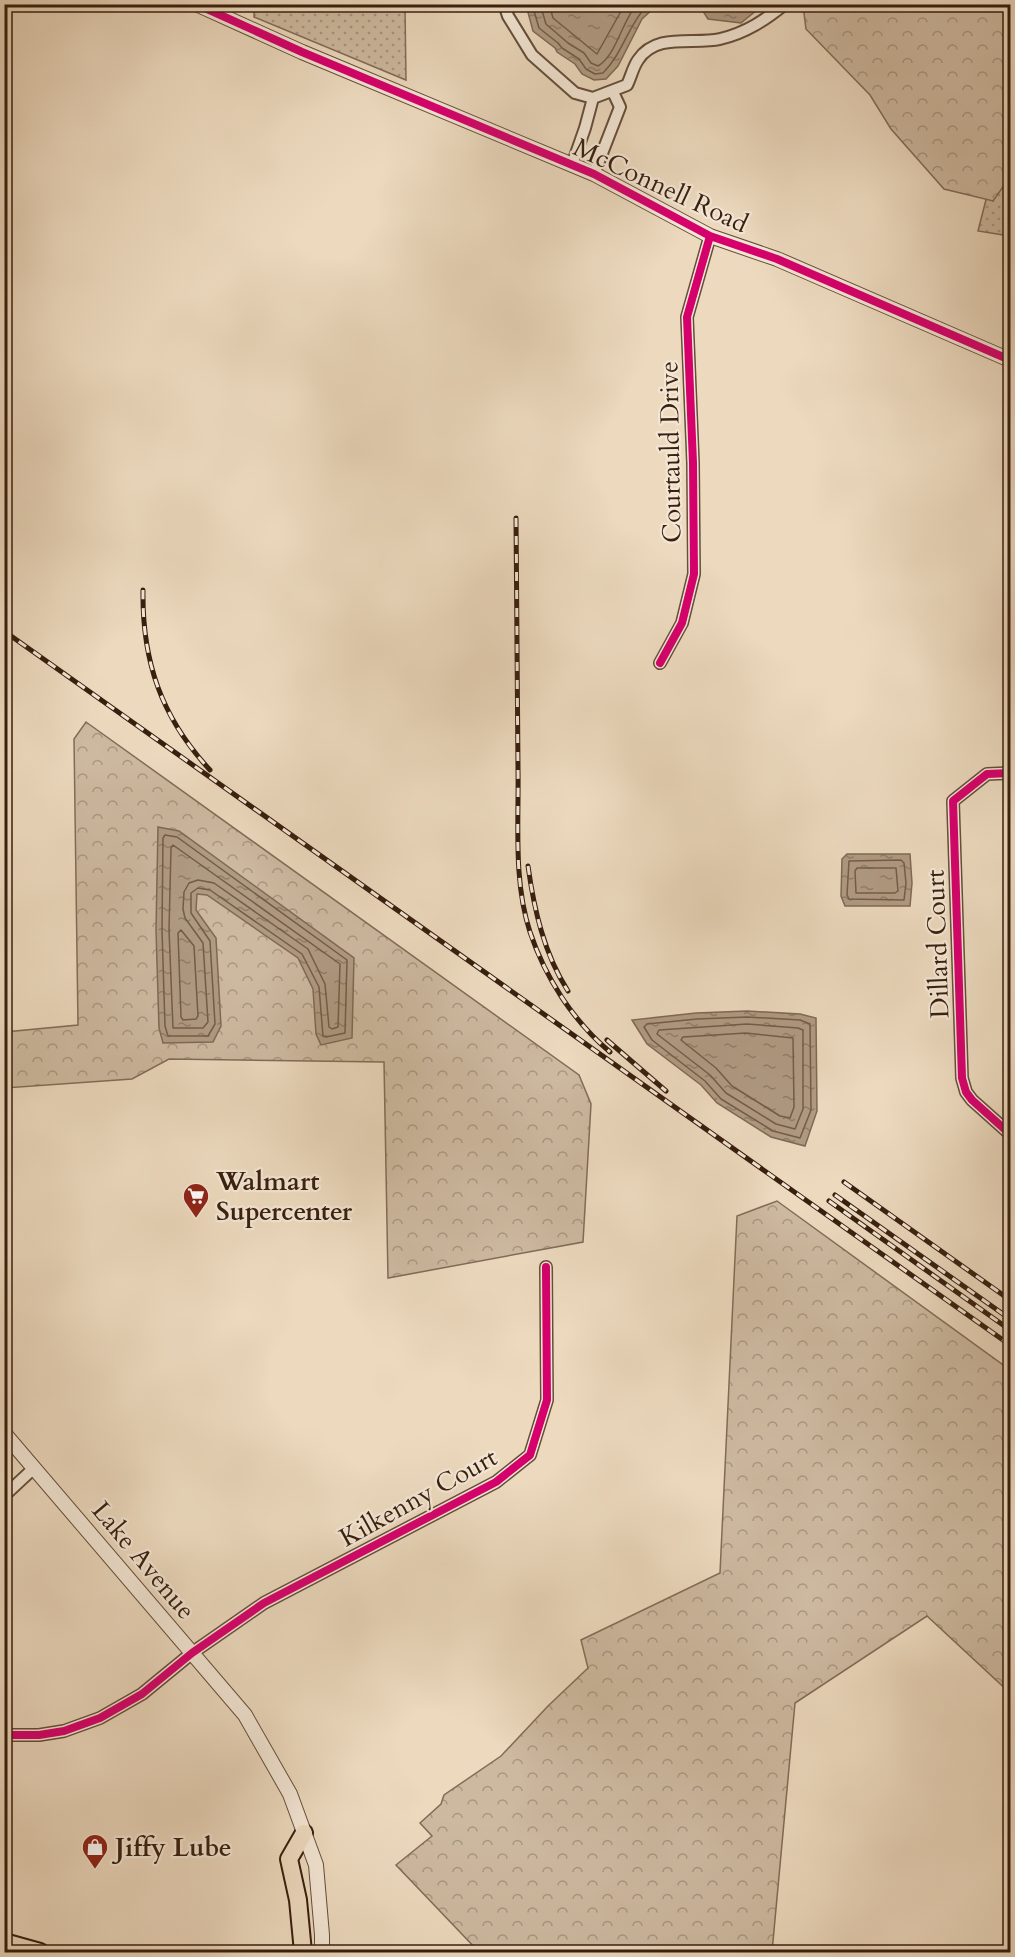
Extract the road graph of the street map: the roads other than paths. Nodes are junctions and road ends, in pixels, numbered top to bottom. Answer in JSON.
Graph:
{"nodes":[{"id":1,"x":196,"y":4,"type":"edge"},
{"id":2,"x":504,"y":4,"type":"edge"},
{"id":3,"x":785,"y":4,"type":"edge"},
{"id":4,"x":613,"y":92,"type":"junction"},
{"id":5,"x":593,"y":98,"type":"junction"},
{"id":6,"x":572,"y":165,"type":"junction"},
{"id":7,"x":594,"y":174,"type":"junction"},
{"id":8,"x":710,"y":236,"type":"junction"},
{"id":9,"x":1011,"y":360,"type":"edge"},
{"id":10,"x":660,"y":663,"type":"dead end"},
{"id":11,"x":1011,"y":772,"type":"edge"},
{"id":12,"x":1011,"y":1134,"type":"edge"},
{"id":13,"x":546,"y":1267,"type":"dead end"},
{"id":14,"x":4,"y":1433,"type":"edge"},
{"id":15,"x":34,"y":1468,"type":"junction"},
{"id":16,"x":4,"y":1496,"type":"edge"},
{"id":17,"x":192,"y":1653,"type":"junction"},
{"id":18,"x":4,"y":1735,"type":"edge"},
{"id":19,"x":304,"y":1833,"type":"junction"},
{"id":20,"x":4,"y":1942,"type":"edge"},
{"id":21,"x":40,"y":1953,"type":"edge"},
{"id":22,"x":303,"y":1953,"type":"edge"},
{"id":23,"x":322,"y":1953,"type":"edge"}],
"edges":[{"from":1,"to":6,"type":"street","name":"McConnell Road"},
{"from":2,"to":5,"type":"street"},
{"from":3,"to":4,"type":"street"},
{"from":4,"to":5,"type":"street"},
{"from":4,"to":7,"type":"street"},
{"from":5,"to":6,"type":"street"},
{"from":6,"to":7,"type":"street","name":"McConnell Road"},
{"from":7,"to":8,"type":"street","name":"McConnell Road"},
{"from":8,"to":9,"type":"street","name":"McConnell Road"},
{"from":8,"to":10,"type":"street","name":"Courtauld Drive"},
{"from":11,"to":12,"type":"street","name":"Dillard Court"},
{"from":13,"to":17,"type":"street","name":"Kilkenny Court"},
{"from":14,"to":15,"type":"street","name":"Lake Avenue"},
{"from":15,"to":16,"type":"street"},
{"from":15,"to":17,"type":"street","name":"Lake Avenue"},
{"from":17,"to":18,"type":"street","name":"Kilkenny Court"},
{"from":17,"to":19,"type":"street","name":"Lake Avenue"},
{"from":19,"to":22,"type":"main road"},
{"from":19,"to":23,"type":"street","name":"Lake Avenue"},
{"from":20,"to":21,"type":"main road"}]}
